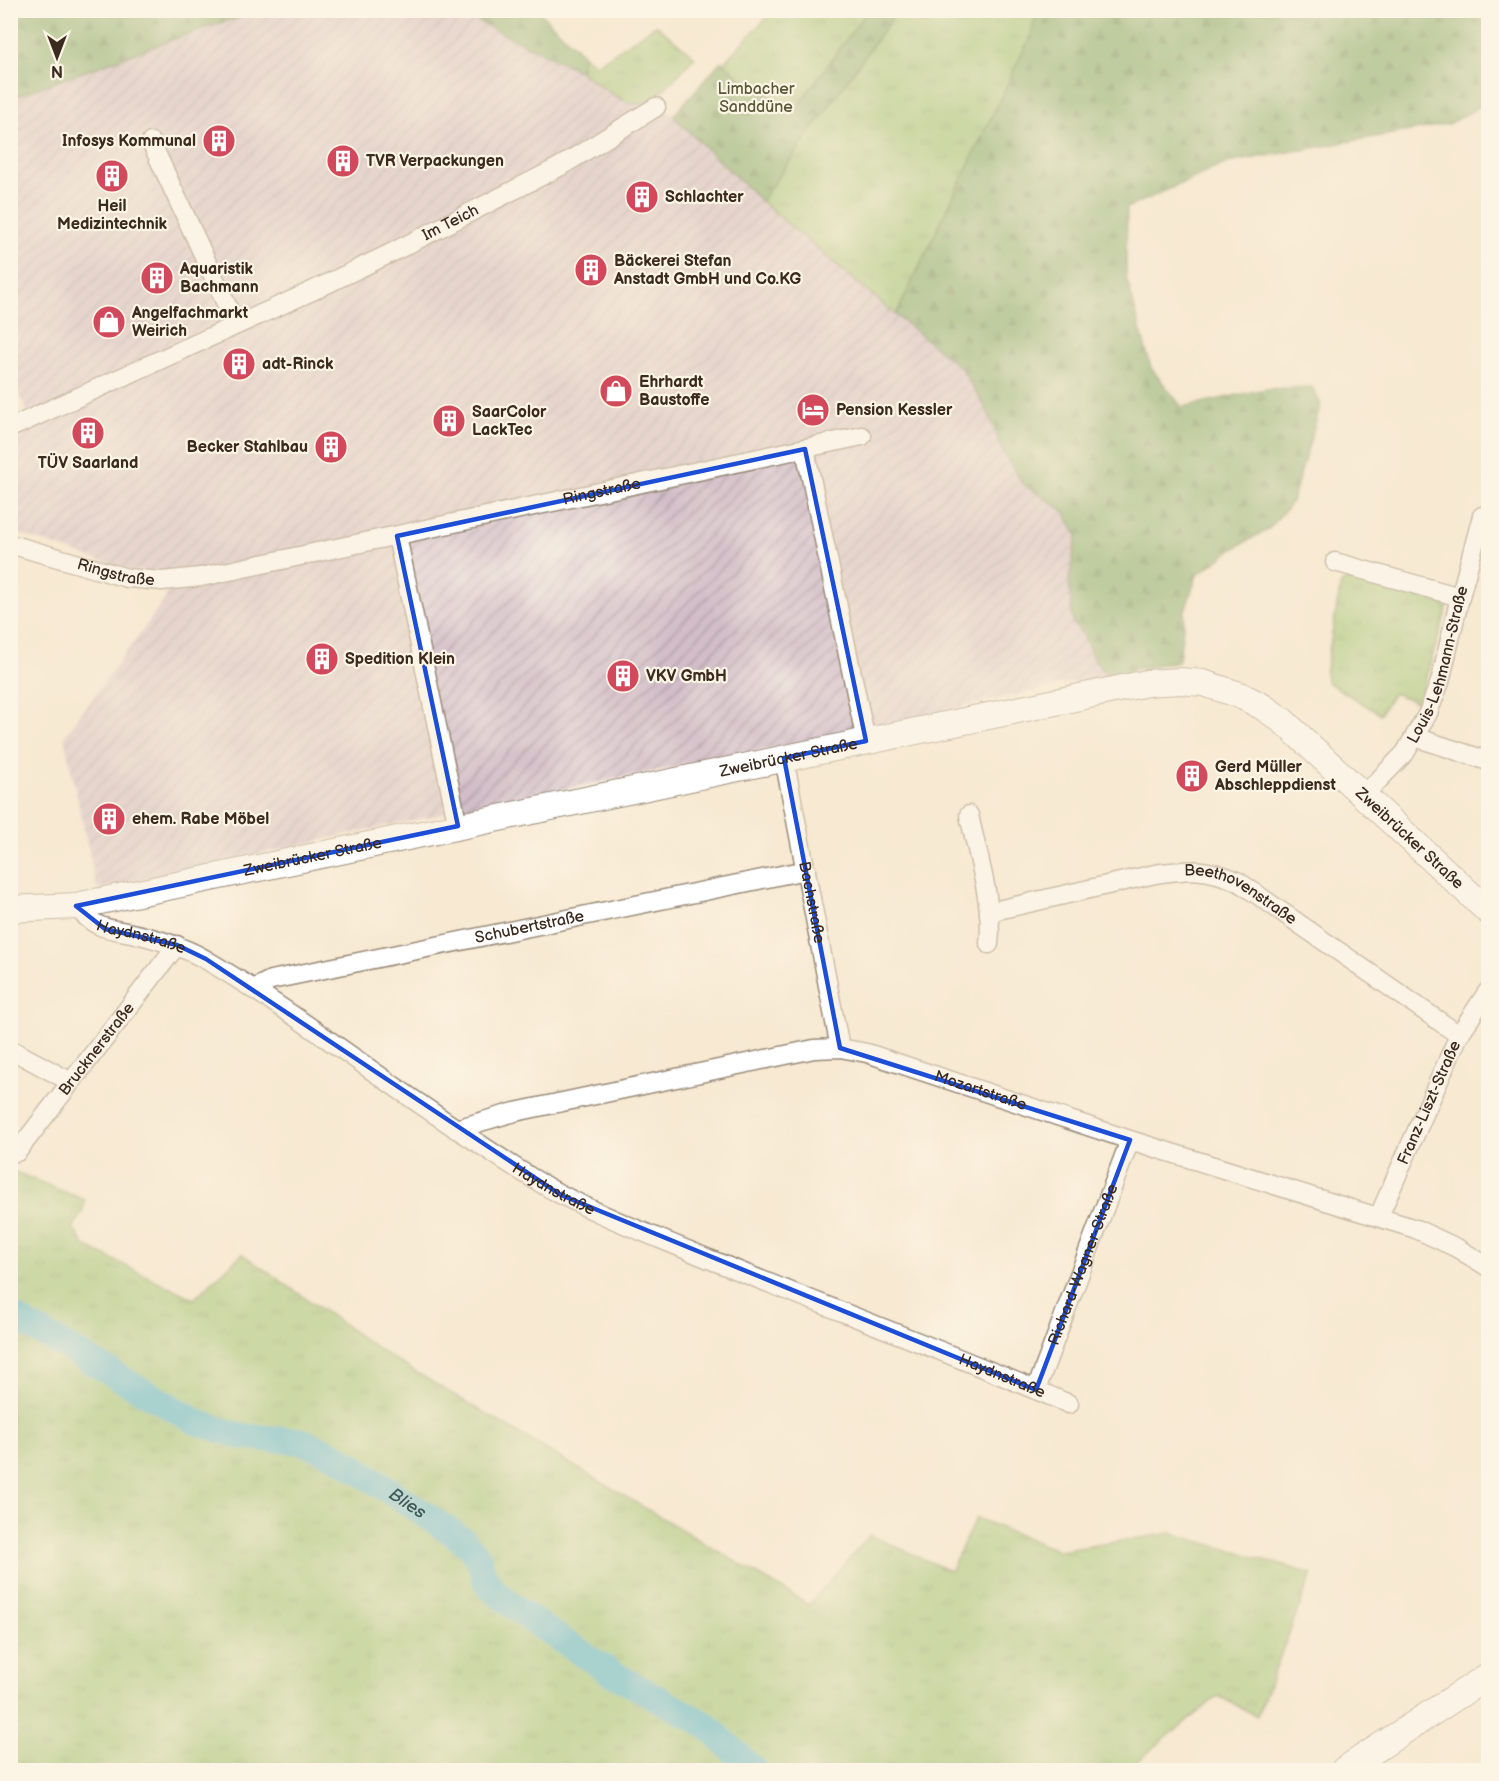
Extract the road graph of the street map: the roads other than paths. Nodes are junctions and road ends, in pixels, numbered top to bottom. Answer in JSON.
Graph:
{"nodes":[{"id":1,"x":656,"y":107,"type":"dead end"},
{"id":2,"x":151,"y":142,"type":"dead end"},
{"id":3,"x":236,"y":325,"type":"junction"},
{"id":4,"x":10,"y":428,"type":"edge"},
{"id":5,"x":862,"y":436,"type":"dead end"},
{"id":6,"x":805,"y":448,"type":"junction"},
{"id":7,"x":1482,"y":516,"type":"dead end"},
{"id":8,"x":398,"y":536,"type":"junction"},
{"id":9,"x":10,"y":544,"type":"edge"},
{"id":10,"x":1335,"y":562,"type":"dead end"},
{"id":11,"x":1460,"y":597,"type":"junction"},
{"id":12,"x":1415,"y":737,"type":"junction"},
{"id":13,"x":866,"y":741,"type":"junction"},
{"id":14,"x":784,"y":758,"type":"junction"},
{"id":15,"x":1488,"y":761,"type":"edge"},
{"id":16,"x":1364,"y":795,"type":"junction"},
{"id":17,"x":969,"y":815,"type":"dead end"},
{"id":18,"x":458,"y":826,"type":"junction"},
{"id":19,"x":806,"y":870,"type":"junction"},
{"id":20,"x":76,"y":906,"type":"junction"},
{"id":21,"x":10,"y":909,"type":"edge"},
{"id":22,"x":1488,"y":911,"type":"edge"},
{"id":23,"x":989,"y":912,"type":"junction"},
{"id":24,"x":989,"y":944,"type":"dead end"},
{"id":25,"x":177,"y":945,"type":"junction"},
{"id":26,"x":253,"y":989,"type":"junction"},
{"id":27,"x":1488,"y":991,"type":"edge"},
{"id":28,"x":1459,"y":1035,"type":"junction"},
{"id":29,"x":840,"y":1048,"type":"junction"},
{"id":30,"x":10,"y":1049,"type":"edge"},
{"id":31,"x":71,"y":1082,"type":"junction"},
{"id":32,"x":456,"y":1129,"type":"junction"},
{"id":33,"x":1130,"y":1140,"type":"junction"},
{"id":34,"x":17,"y":1152,"type":"dead end"},
{"id":35,"x":1379,"y":1216,"type":"junction"},
{"id":36,"x":1488,"y":1267,"type":"edge"},
{"id":37,"x":1036,"y":1390,"type":"junction"},
{"id":38,"x":1069,"y":1404,"type":"dead end"},
{"id":39,"x":1488,"y":1676,"type":"edge"},
{"id":40,"x":1344,"y":1770,"type":"edge"}],
"edges":[{"from":1,"to":3,"type":"street","name":"Im Teich"},
{"from":2,"to":3,"type":"street"},
{"from":3,"to":4,"type":"street","name":"Im Teich"},
{"from":5,"to":6,"type":"street","name":"Ringstraße"},
{"from":6,"to":8,"type":"street","name":"Ringstraße"},
{"from":6,"to":13,"type":"street"},
{"from":7,"to":11,"type":"street","name":"Louis-Lehmann-Straße"},
{"from":8,"to":9,"type":"street","name":"Ringstraße"},
{"from":8,"to":18,"type":"street"},
{"from":10,"to":11,"type":"street"},
{"from":11,"to":12,"type":"street","name":"Louis-Lehmann-Straße"},
{"from":12,"to":15,"type":"street"},
{"from":12,"to":16,"type":"street","name":"Louis-Lehmann-Straße"},
{"from":13,"to":14,"type":"street","name":"Zweibrücker Straße"},
{"from":13,"to":16,"type":"street","name":"Zweibrücker Straße"},
{"from":14,"to":18,"type":"street","name":"Zweibrücker Straße"},
{"from":14,"to":19,"type":"street","name":"Bachstraße"},
{"from":16,"to":22,"type":"street","name":"Zweibrücker Straße"},
{"from":17,"to":23,"type":"street"},
{"from":18,"to":20,"type":"street","name":"Zweibrücker Straße"},
{"from":19,"to":26,"type":"street","name":"Schubertstraße"},
{"from":19,"to":29,"type":"street","name":"Bachstraße"},
{"from":20,"to":21,"type":"street","name":"Zweibrücker Straße"},
{"from":20,"to":25,"type":"street","name":"Haydnstraße"},
{"from":23,"to":24,"type":"street"},
{"from":23,"to":28,"type":"street","name":"Beethovenstraße"},
{"from":25,"to":26,"type":"street","name":"Haydnstraße"},
{"from":25,"to":31,"type":"street","name":"Brucknerstraße"},
{"from":26,"to":32,"type":"street","name":"Haydnstraße"},
{"from":27,"to":28,"type":"street","name":"Franz-Liszt-Straße"},
{"from":28,"to":35,"type":"street","name":"Franz-Liszt-Straße"},
{"from":29,"to":32,"type":"street","name":"Mozartstraße"},
{"from":29,"to":33,"type":"street","name":"Mozartstraße"},
{"from":30,"to":31,"type":"street"},
{"from":31,"to":34,"type":"street","name":"Brucknerstraße"},
{"from":32,"to":37,"type":"street","name":"Haydnstraße"},
{"from":33,"to":35,"type":"street","name":"Mozartstraße"},
{"from":33,"to":37,"type":"street","name":"Richard-Wagner-Straße"},
{"from":35,"to":36,"type":"street","name":"Mozartstraße"},
{"from":37,"to":38,"type":"street","name":"Haydnstraße"},
{"from":39,"to":40,"type":"street"}]}
